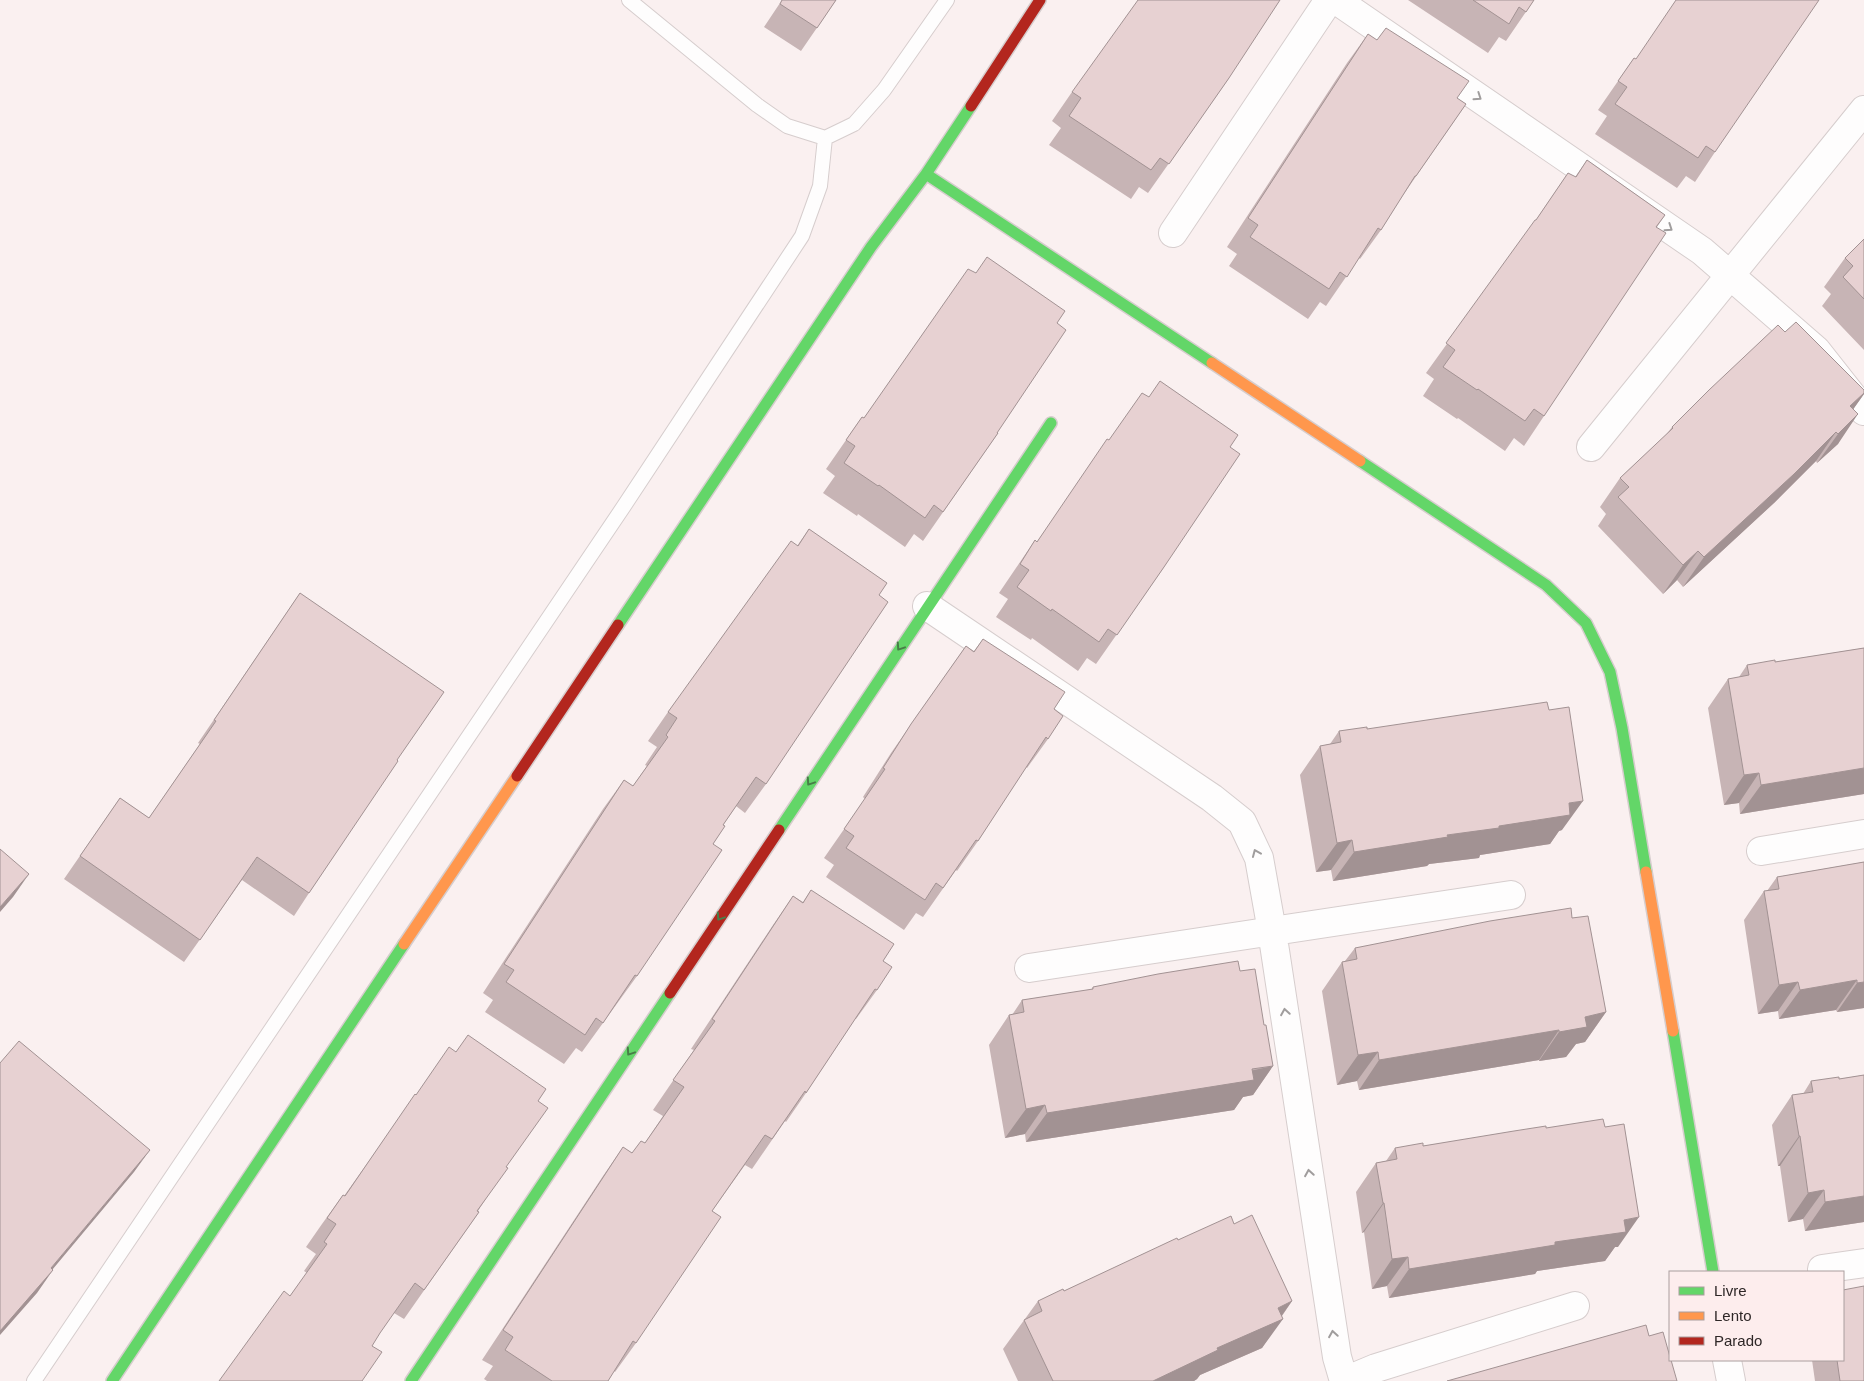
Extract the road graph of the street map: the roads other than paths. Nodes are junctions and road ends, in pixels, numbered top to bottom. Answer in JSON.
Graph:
{"nodes":[{"id":1,"x":629,"y":0,"type":"edge"},
{"id":2,"x":947,"y":0,"type":"edge"},
{"id":3,"x":1040,"y":0,"type":"edge"},
{"id":4,"x":1329,"y":0,"type":"edge"},
{"id":5,"x":1336,"y":0,"type":"edge"},
{"id":6,"x":1864,"y":110,"type":"edge"},
{"id":7,"x":825,"y":138,"type":"junction"},
{"id":8,"x":926,"y":174,"type":"junction"},
{"id":9,"x":1173,"y":233,"type":"dead end"},
{"id":10,"x":1730,"y":275,"type":"junction"},
{"id":11,"x":1864,"y":411,"type":"edge"},
{"id":12,"x":1051,"y":422,"type":"dead end"},
{"id":13,"x":1591,"y":447,"type":"dead end"},
{"id":14,"x":927,"y":606,"type":"junction"},
{"id":15,"x":1864,"y":834,"type":"edge"},
{"id":16,"x":1761,"y":851,"type":"dead end"},
{"id":17,"x":1511,"y":895,"type":"dead end"},
{"id":18,"x":1272,"y":931,"type":"junction"},
{"id":19,"x":1029,"y":968,"type":"dead end"},
{"id":20,"x":1864,"y":1262,"type":"edge"},
{"id":21,"x":1822,"y":1270,"type":"dead end"},
{"id":22,"x":1713,"y":1271,"type":"edge"},
{"id":23,"x":1575,"y":1306,"type":"dead end"},
{"id":24,"x":1727,"y":1361,"type":"edge"},
{"id":25,"x":34,"y":1381,"type":"edge"},
{"id":26,"x":112,"y":1381,"type":"edge"},
{"id":27,"x":411,"y":1381,"type":"edge"},
{"id":28,"x":1344,"y":1381,"type":"edge"},
{"id":29,"x":1731,"y":1381,"type":"edge"}],
"edges":[{"from":1,"to":7,"type":"lane"},
{"from":2,"to":7,"type":"lane"},
{"from":3,"to":8,"type":"street"},
{"from":4,"to":9,"type":"street"},
{"from":5,"to":10,"type":"street","one_way":true},
{"from":6,"to":10,"type":"street"},
{"from":7,"to":25,"type":"lane"},
{"from":8,"to":22,"type":"street"},
{"from":8,"to":26,"type":"street"},
{"from":10,"to":11,"type":"street"},
{"from":10,"to":13,"type":"street"},
{"from":12,"to":14,"type":"street"},
{"from":18,"to":14,"type":"street","one_way":true},
{"from":14,"to":27,"type":"street","one_way":true},
{"from":15,"to":16,"type":"street"},
{"from":17,"to":18,"type":"street"},
{"from":18,"to":19,"type":"street"},
{"from":28,"to":18,"type":"street","one_way":true},
{"from":20,"to":21,"type":"street"},
{"from":23,"to":28,"type":"street"},
{"from":24,"to":29,"type":"street"}]}
